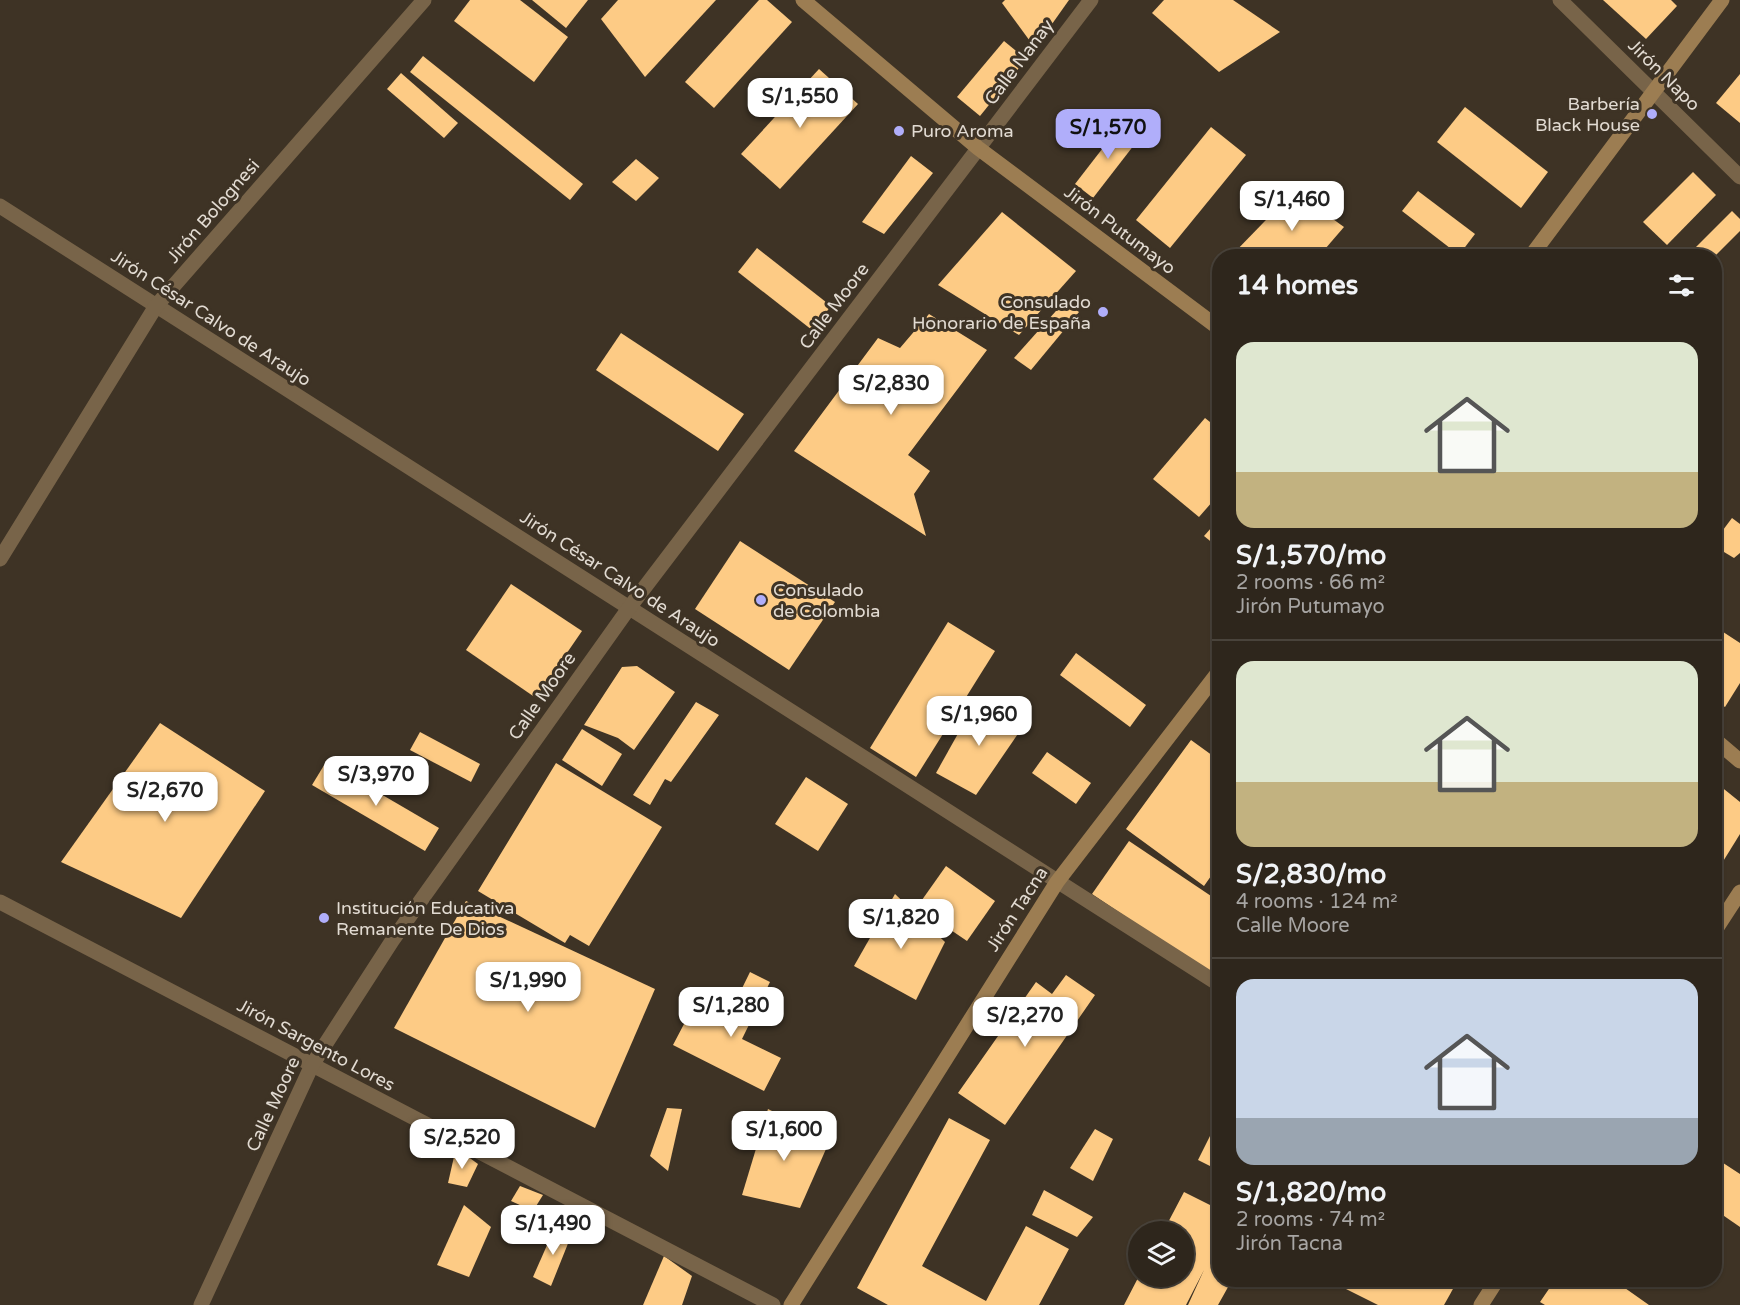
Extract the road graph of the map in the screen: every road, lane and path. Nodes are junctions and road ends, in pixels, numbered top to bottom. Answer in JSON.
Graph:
{"nodes":[{"id":1,"x":423,"y":0,"type":"edge"},
{"id":2,"x":803,"y":0,"type":"edge"},
{"id":3,"x":1091,"y":0,"type":"edge"},
{"id":4,"x":1560,"y":0,"type":"edge"},
{"id":5,"x":1722,"y":0,"type":"edge"},
{"id":6,"x":1653,"y":91,"type":"junction"},
{"id":7,"x":978,"y":148,"type":"junction"},
{"id":8,"x":1740,"y":177,"type":"edge"},
{"id":9,"x":0,"y":206,"type":"edge"},
{"id":10,"x":1536,"y":249,"type":"edge"},
{"id":11,"x":156,"y":306,"type":"junction"},
{"id":12,"x":1212,"y":323,"type":"edge"},
{"id":13,"x":0,"y":559,"type":"edge"},
{"id":14,"x":629,"y":608,"type":"junction"},
{"id":15,"x":1212,"y":680,"type":"edge"},
{"id":16,"x":1722,"y":746,"type":"edge"},
{"id":17,"x":1740,"y":761,"type":"edge"},
{"id":18,"x":1057,"y":882,"type":"junction"},
{"id":19,"x":1740,"y":892,"type":"edge"},
{"id":20,"x":0,"y":902,"type":"edge"},
{"id":21,"x":1722,"y":920,"type":"edge"},
{"id":22,"x":1212,"y":980,"type":"edge"},
{"id":23,"x":312,"y":1065,"type":"junction"},
{"id":24,"x":1493,"y":1287,"type":"edge"},
{"id":25,"x":201,"y":1305,"type":"edge"},
{"id":26,"x":773,"y":1305,"type":"edge"},
{"id":27,"x":790,"y":1305,"type":"edge"},
{"id":28,"x":1481,"y":1305,"type":"edge"}],
"edges":[{"from":1,"to":11,"type":"street","name":"Jirón Bolognesi"},
{"from":2,"to":7,"type":"street","name":"Jirón Putumayo"},
{"from":3,"to":7,"type":"street","name":"Calle Nanay"},
{"from":4,"to":6,"type":"street","name":"Jirón Napo"},
{"from":5,"to":6,"type":"street"},
{"from":6,"to":8,"type":"street","name":"Jirón Napo"},
{"from":6,"to":10,"type":"street"},
{"from":7,"to":12,"type":"street","name":"Jirón Putumayo"},
{"from":7,"to":14,"type":"street","name":"Calle Moore"},
{"from":9,"to":11,"type":"street","name":"Jirón César Calvo de Araujo"},
{"from":11,"to":13,"type":"street","name":"Jirón Bolognesi"},
{"from":11,"to":14,"type":"street","name":"Jirón César Calvo de Araujo"},
{"from":14,"to":18,"type":"street","name":"Jirón César Calvo de Araujo"},
{"from":14,"to":23,"type":"street","name":"Calle Moore"},
{"from":15,"to":18,"type":"street","name":"Jirón Tacna"},
{"from":16,"to":17,"type":"street"},
{"from":18,"to":22,"type":"street","name":"Jirón César Calvo de Araujo"},
{"from":18,"to":27,"type":"street","name":"Jirón Tacna"},
{"from":19,"to":21,"type":"street"},
{"from":20,"to":23,"type":"street","name":"Jirón Sargento Lores"},
{"from":23,"to":25,"type":"street","name":"Calle Moore"},
{"from":23,"to":26,"type":"street","name":"Jirón Sargento Lores"},
{"from":24,"to":28,"type":"street"}]}
